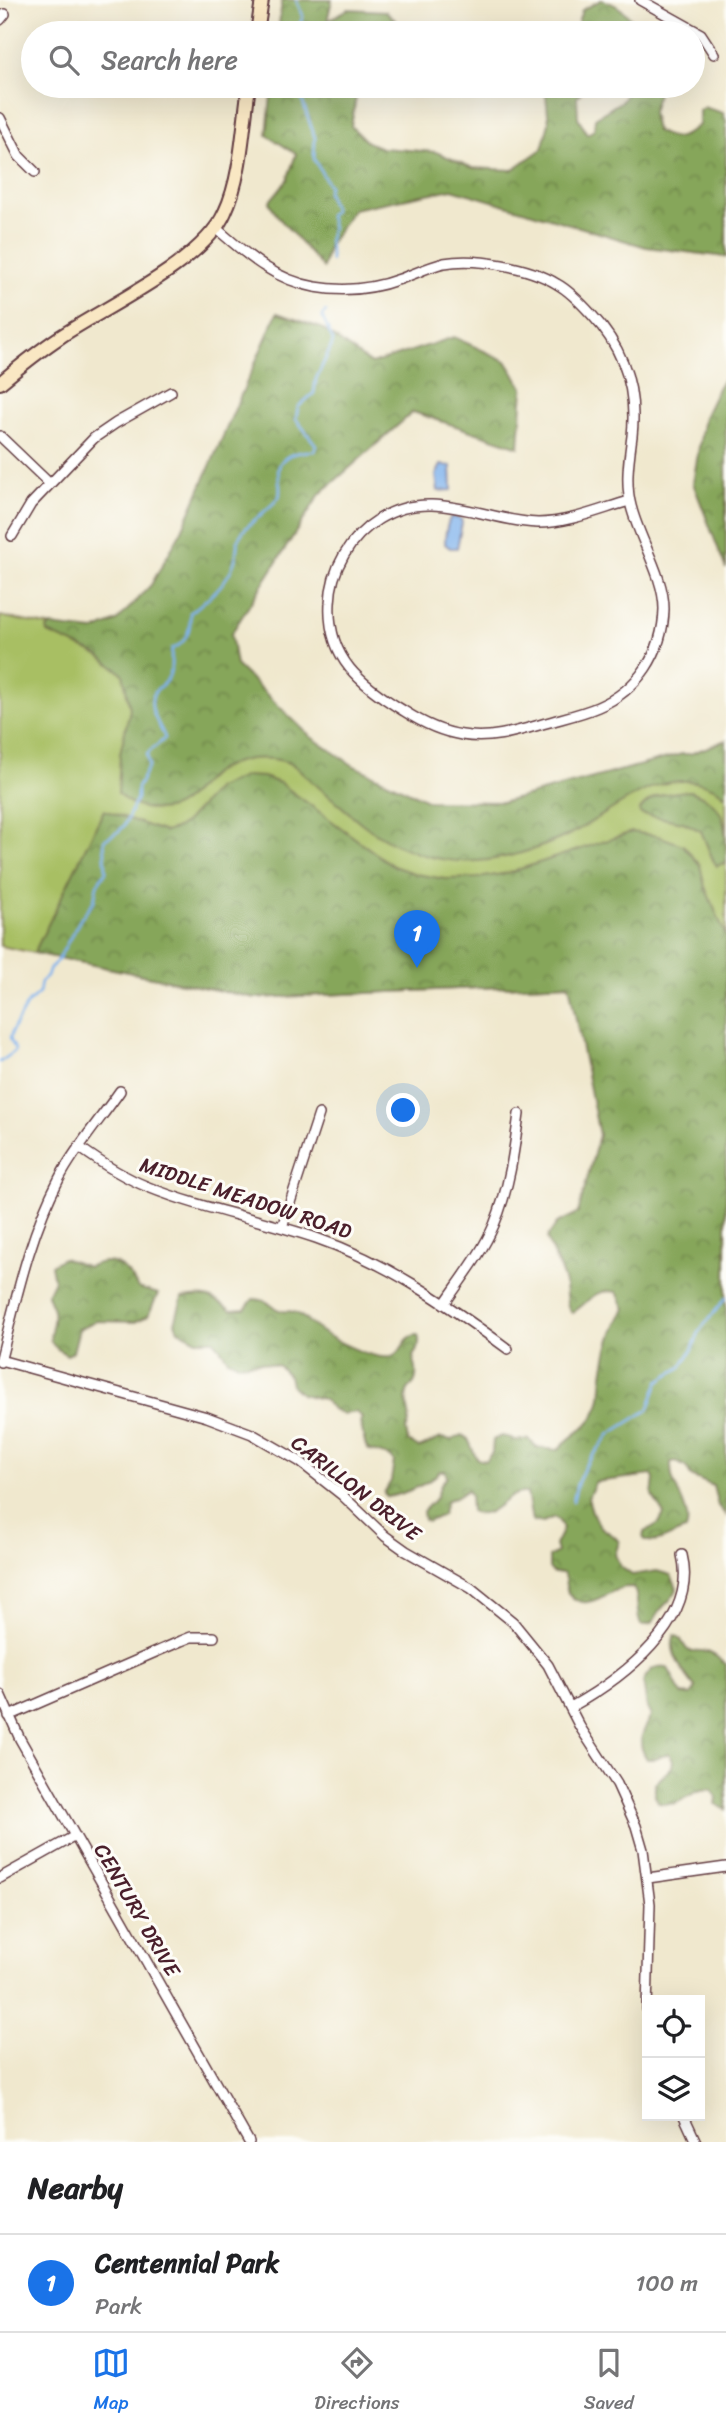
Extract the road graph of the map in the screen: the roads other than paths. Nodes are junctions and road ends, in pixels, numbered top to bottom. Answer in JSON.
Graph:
{"nodes":[{"id":1,"x":262,"y":0,"type":"edge"},
{"id":2,"x":640,"y":0,"type":"edge"},
{"id":3,"x":259,"y":21,"type":"edge"},
{"id":4,"x":678,"y":21,"type":"edge"},
{"id":5,"x":705,"y":40,"type":"edge"},
{"id":6,"x":714,"y":54,"type":"dead end"},
{"id":7,"x":247,"y":98,"type":"edge"},
{"id":8,"x":0,"y":118,"type":"edge"},
{"id":9,"x":35,"y":172,"type":"dead end"},
{"id":10,"x":216,"y":228,"type":"junction"},
{"id":11,"x":0,"y":383,"type":"edge"},
{"id":12,"x":171,"y":392,"type":"dead end"},
{"id":13,"x":0,"y":436,"type":"edge"},
{"id":14,"x":49,"y":483,"type":"junction"},
{"id":15,"x":629,"y":501,"type":"junction"},
{"id":16,"x":12,"y":536,"type":"dead end"},
{"id":17,"x":120,"y":1091,"type":"dead end"},
{"id":18,"x":319,"y":1114,"type":"dead end"},
{"id":19,"x":519,"y":1114,"type":"dead end"},
{"id":20,"x":79,"y":1147,"type":"junction"},
{"id":21,"x":282,"y":1227,"type":"junction"},
{"id":22,"x":445,"y":1303,"type":"junction"},
{"id":23,"x":508,"y":1349,"type":"dead end"},
{"id":24,"x":0,"y":1361,"type":"edge"},
{"id":25,"x":682,"y":1555,"type":"dead end"},
{"id":26,"x":214,"y":1637,"type":"dead end"},
{"id":27,"x":0,"y":1694,"type":"edge"},
{"id":28,"x":570,"y":1707,"type":"junction"},
{"id":29,"x":9,"y":1716,"type":"junction"},
{"id":30,"x":75,"y":1836,"type":"junction"},
{"id":31,"x":726,"y":1867,"type":"edge"},
{"id":32,"x":0,"y":1878,"type":"edge"},
{"id":33,"x":648,"y":1878,"type":"junction"},
{"id":34,"x":648,"y":1995,"type":"edge"},
{"id":35,"x":686,"y":2121,"type":"edge"},
{"id":36,"x":249,"y":2142,"type":"edge"},
{"id":37,"x":696,"y":2142,"type":"edge"}],
"edges":[{"from":1,"to":3,"type":"street"},
{"from":2,"to":4,"type":"street"},
{"from":5,"to":6,"type":"street"},
{"from":7,"to":10,"type":"street"},
{"from":8,"to":9,"type":"street"},
{"from":10,"to":11,"type":"street"},
{"from":10,"to":15,"type":"street"},
{"from":12,"to":14,"type":"street"},
{"from":13,"to":14,"type":"street"},
{"from":14,"to":16,"type":"street"},
{"from":15,"to":15,"type":"street"},
{"from":17,"to":20,"type":"street"},
{"from":18,"to":21,"type":"street"},
{"from":19,"to":22,"type":"street"},
{"from":20,"to":21,"type":"street","name":"MIDDLE MEADOW ROAD"},
{"from":20,"to":24,"type":"street"},
{"from":21,"to":22,"type":"street","name":"MIDDLE MEADOW ROAD"},
{"from":22,"to":23,"type":"street","name":"MIDDLE MEADOW ROAD"},
{"from":24,"to":28,"type":"street","name":"CARILLON DRIVE"},
{"from":25,"to":28,"type":"street"},
{"from":26,"to":29,"type":"street"},
{"from":27,"to":29,"type":"street","name":"CENTURY DRIVE"},
{"from":28,"to":33,"type":"street","name":"CARILLON DRIVE"},
{"from":29,"to":30,"type":"street","name":"CENTURY DRIVE"},
{"from":30,"to":32,"type":"street"},
{"from":30,"to":36,"type":"street","name":"CENTURY DRIVE"},
{"from":31,"to":33,"type":"street"},
{"from":33,"to":34,"type":"street","name":"CARILLON DRIVE"},
{"from":35,"to":37,"type":"street"}]}
